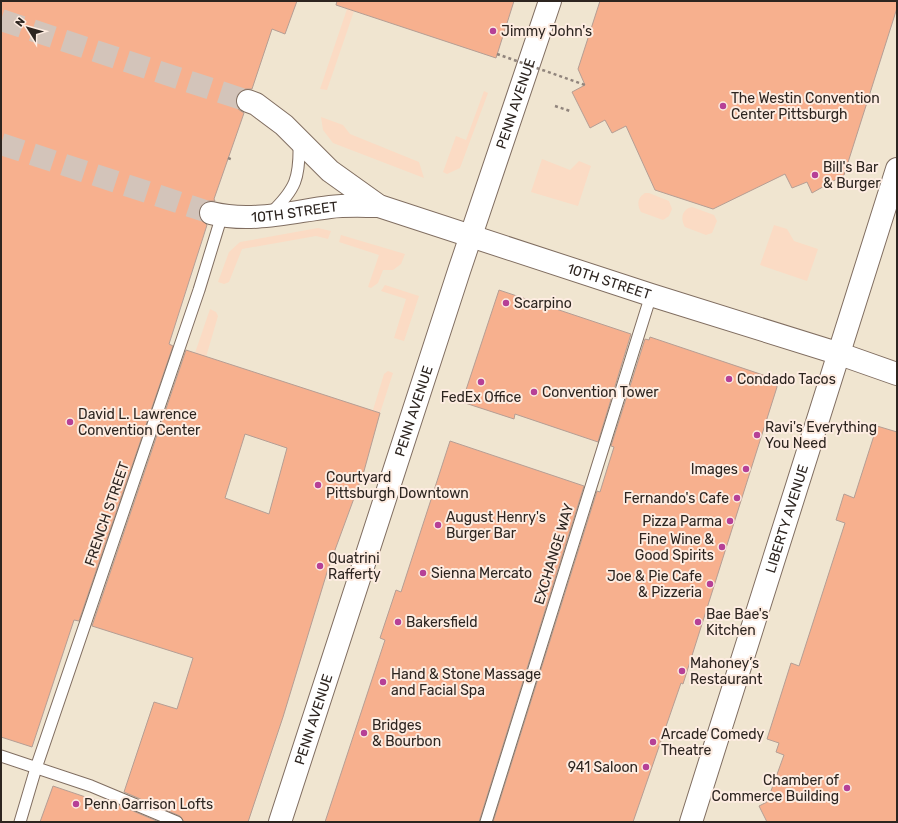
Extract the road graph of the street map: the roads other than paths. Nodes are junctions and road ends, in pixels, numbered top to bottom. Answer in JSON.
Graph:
{"nodes":[{"id":1,"x":550,"y":1,"type":"edge"},
{"id":2,"x":248,"y":101,"type":"tunnel mouth"},
{"id":3,"x":299,"y":140,"type":"junction"},
{"id":4,"x":897,"y":169,"type":"edge"},
{"id":5,"x":379,"y":206,"type":"junction"},
{"id":6,"x":216,"y":214,"type":"joint"},
{"id":7,"x":269,"y":216,"type":"junction"},
{"id":8,"x":471,"y":236,"type":"junction"},
{"id":9,"x":651,"y":295,"type":"junction"},
{"id":10,"x":840,"y":354,"type":"junction"},
{"id":11,"x":897,"y":374,"type":"edge"},
{"id":12,"x":1,"y":756,"type":"edge"},
{"id":13,"x":36,"y":768,"type":"junction"},
{"id":14,"x":696,"y":820,"type":"edge"},
{"id":15,"x":20,"y":822,"type":"edge"},
{"id":16,"x":177,"y":822,"type":"edge"},
{"id":17,"x":280,"y":822,"type":"edge"},
{"id":18,"x":486,"y":822,"type":"edge"}],
"edges":[{"from":1,"to":8,"type":"street","name":"PENN AVENUE"},
{"from":2,"to":3,"type":"street","name":"10TH STREET"},
{"from":3,"to":5,"type":"street","name":"10TH STREET"},
{"from":3,"to":7,"type":"lane"},
{"from":4,"to":10,"type":"street","name":"LIBERTY AVENUE"},
{"from":5,"to":7,"type":"street","name":"10TH STREET"},
{"from":5,"to":8,"type":"street","name":"10TH STREET"},
{"from":6,"to":7,"type":"street","name":"10TH STREET"},
{"from":6,"to":13,"type":"lane","name":"FRENCH STREET"},
{"from":8,"to":9,"type":"street","name":"10TH STREET"},
{"from":8,"to":17,"type":"street","name":"PENN AVENUE"},
{"from":9,"to":10,"type":"street","name":"10TH STREET"},
{"from":9,"to":18,"type":"lane","name":"EXCHANGE WAY"},
{"from":10,"to":11,"type":"street","name":"10TH STREET"},
{"from":10,"to":14,"type":"street","name":"LIBERTY AVENUE"},
{"from":12,"to":13,"type":"lane"},
{"from":13,"to":15,"type":"lane","name":"FRENCH STREET"},
{"from":13,"to":16,"type":"lane"}]}
